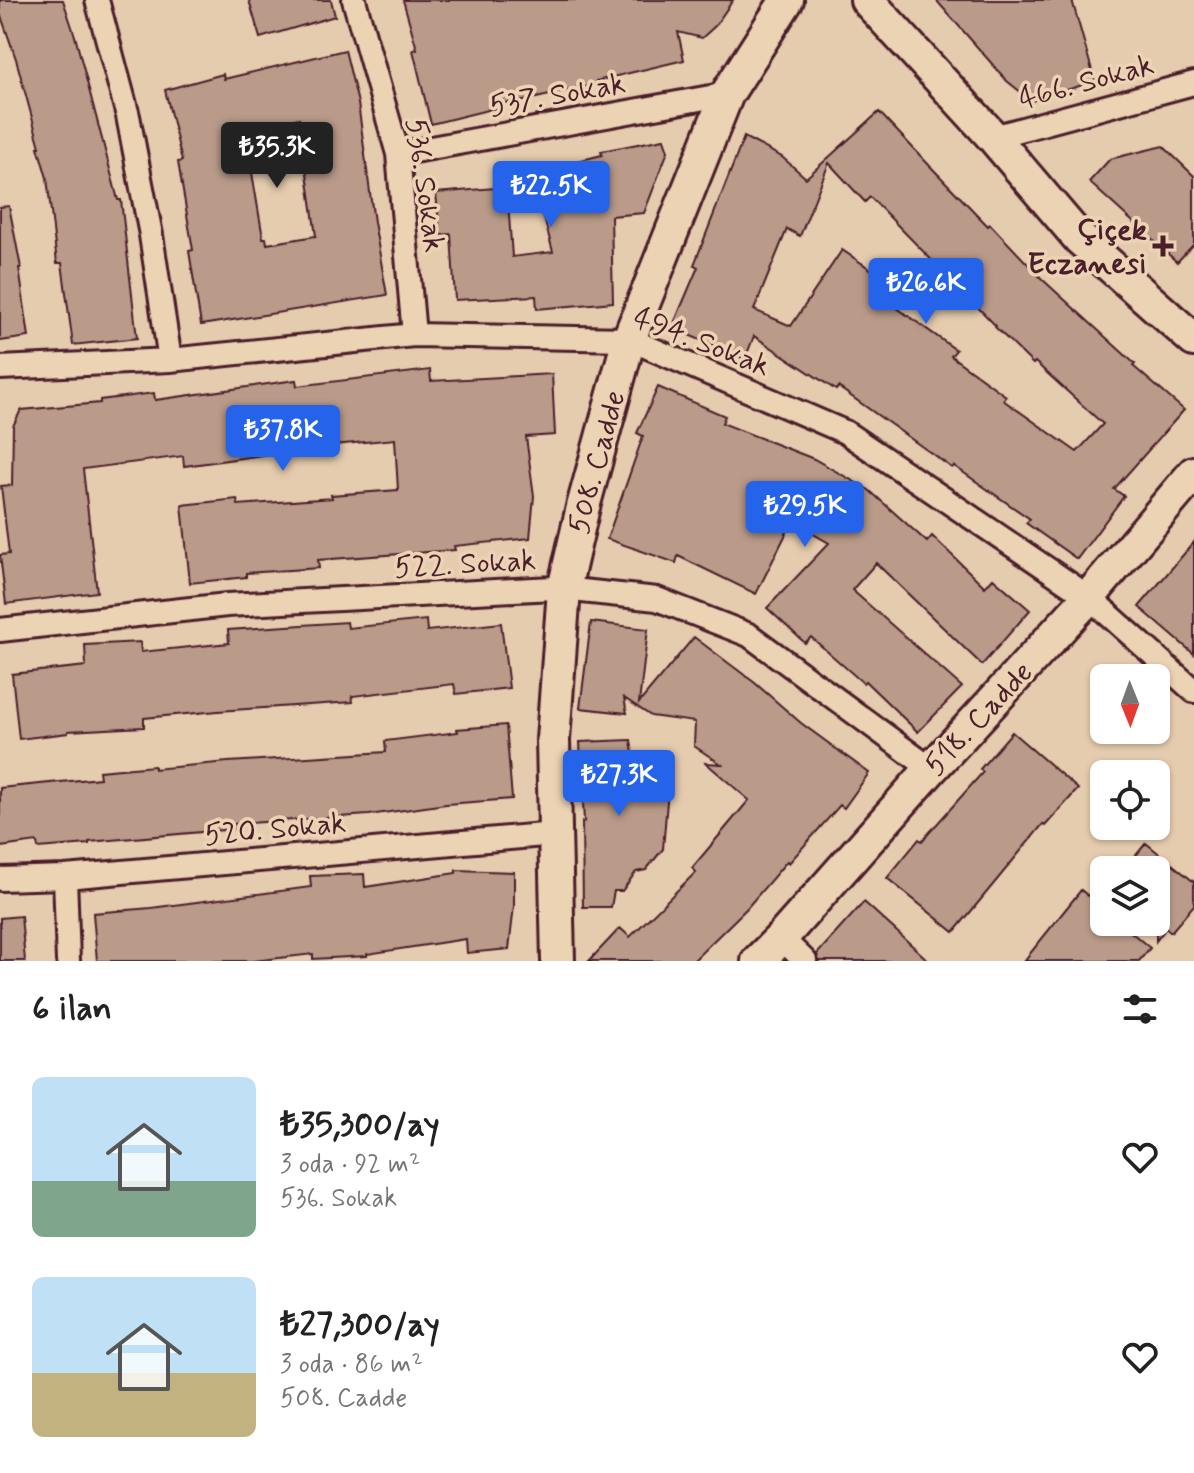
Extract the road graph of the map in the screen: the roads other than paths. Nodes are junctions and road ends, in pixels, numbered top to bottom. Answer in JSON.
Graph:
{"nodes":[{"id":1,"x":97,"y":0,"type":"edge"},
{"id":2,"x":354,"y":0,"type":"edge"},
{"id":3,"x":787,"y":0,"type":"edge"},
{"id":4,"x":867,"y":0,"type":"edge"},
{"id":5,"x":1194,"y":83,"type":"edge"},
{"id":6,"x":727,"y":94,"type":"junction"},
{"id":7,"x":993,"y":137,"type":"junction"},
{"id":8,"x":398,"y":154,"type":"junction"},
{"id":9,"x":414,"y":335,"type":"junction"},
{"id":10,"x":629,"y":339,"type":"junction"},
{"id":11,"x":1194,"y":340,"type":"edge"},
{"id":12,"x":170,"y":360,"type":"junction"},
{"id":13,"x":0,"y":368,"type":"edge"},
{"id":14,"x":1194,"y":473,"type":"edge"},
{"id":15,"x":564,"y":589,"type":"junction"},
{"id":16,"x":1089,"y":597,"type":"junction"},
{"id":17,"x":0,"y":630,"type":"edge"},
{"id":18,"x":1194,"y":691,"type":"edge"},
{"id":19,"x":931,"y":769,"type":"junction"},
{"id":20,"x":555,"y":834,"type":"junction"},
{"id":21,"x":65,"y":877,"type":"junction"},
{"id":22,"x":0,"y":879,"type":"edge"},
{"id":23,"x":781,"y":938,"type":"junction"},
{"id":24,"x":68,"y":961,"type":"edge"},
{"id":25,"x":558,"y":961,"type":"edge"},
{"id":26,"x":758,"y":961,"type":"edge"},
{"id":27,"x":805,"y":961,"type":"edge"}],
"edges":[{"from":1,"to":12,"type":"street"},
{"from":2,"to":8,"type":"street","name":"536. Sokak"},
{"from":3,"to":6,"type":"street","name":"508. Cadde"},
{"from":4,"to":7,"type":"street"},
{"from":5,"to":7,"type":"street","name":"466. Sokak"},
{"from":6,"to":8,"type":"street","name":"537. Sokak"},
{"from":6,"to":10,"type":"street","name":"508. Cadde"},
{"from":7,"to":11,"type":"street"},
{"from":8,"to":9,"type":"street","name":"536. Sokak"},
{"from":9,"to":10,"type":"street","name":"494. Sokak"},
{"from":9,"to":12,"type":"street","name":"494. Sokak"},
{"from":10,"to":15,"type":"street","name":"508. Cadde"},
{"from":10,"to":16,"type":"street","name":"494. Sokak"},
{"from":12,"to":13,"type":"street","name":"494. Sokak"},
{"from":14,"to":16,"type":"street","name":"518. Cadde"},
{"from":15,"to":17,"type":"street","name":"522. Sokak"},
{"from":15,"to":19,"type":"street","name":"522. Sokak"},
{"from":15,"to":20,"type":"street","name":"508. Cadde"},
{"from":16,"to":18,"type":"street","name":"494. Sokak"},
{"from":16,"to":19,"type":"street","name":"518. Cadde"},
{"from":19,"to":23,"type":"street","name":"518. Cadde"},
{"from":20,"to":21,"type":"street","name":"520. Sokak"},
{"from":20,"to":25,"type":"street","name":"508. Cadde"},
{"from":21,"to":22,"type":"street","name":"520. Sokak"},
{"from":21,"to":24,"type":"street"},
{"from":23,"to":26,"type":"street","name":"518. Cadde"},
{"from":23,"to":27,"type":"street"}]}
